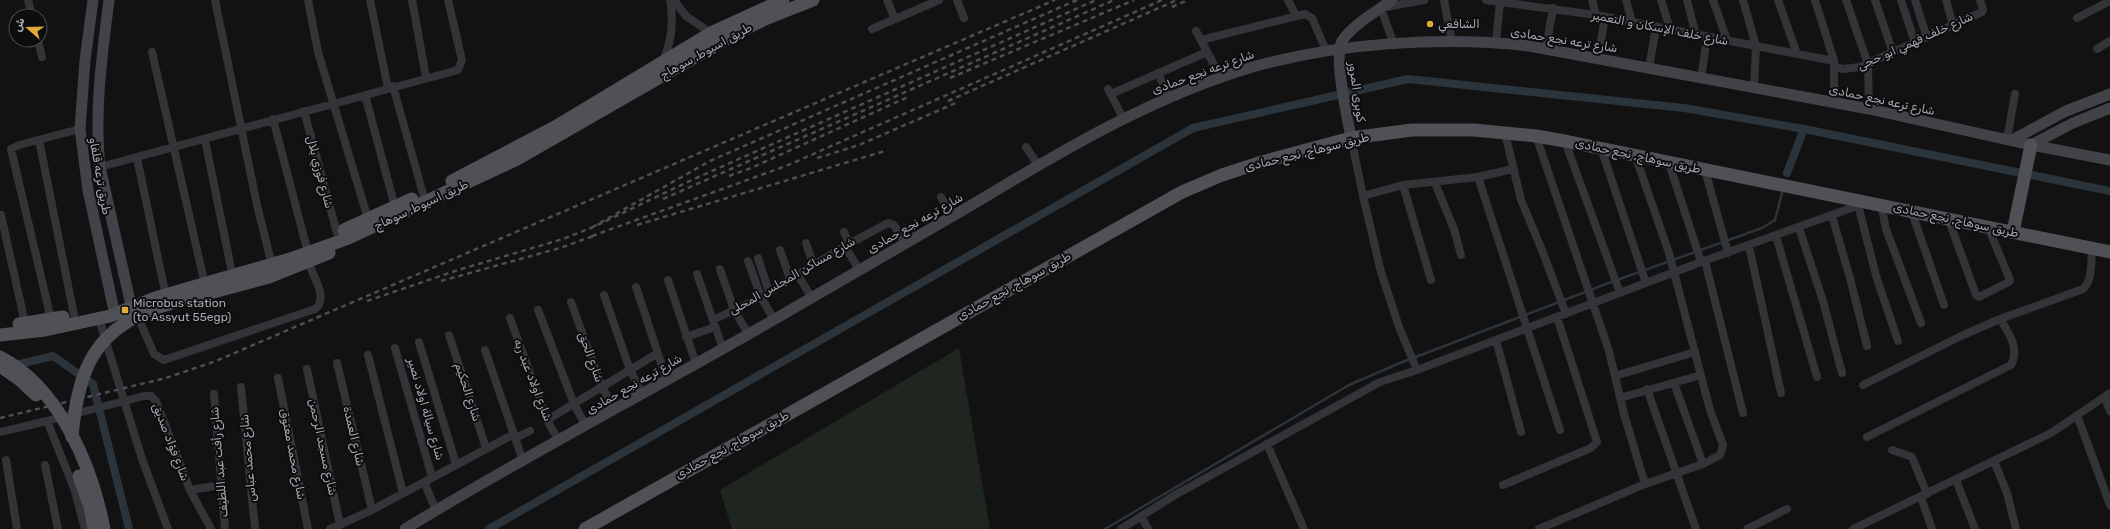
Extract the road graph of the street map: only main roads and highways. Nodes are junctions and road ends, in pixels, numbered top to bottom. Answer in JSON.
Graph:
{"nodes":[{"id":1,"x":783,"y":0,"type":"edge"},
{"id":2,"x":813,"y":0,"type":"edge"},
{"id":3,"x":714,"y":39,"type":"junction"},
{"id":4,"x":2032,"y":145,"type":"road end"},
{"id":5,"x":376,"y":221,"type":"junction"},
{"id":6,"x":2013,"y":232,"type":"junction"},
{"id":7,"x":2110,"y":252,"type":"edge"},
{"id":8,"x":0,"y":327,"type":"edge"},
{"id":9,"x":0,"y":335,"type":"edge"},
{"id":10,"x":0,"y":357,"type":"edge"},
{"id":11,"x":0,"y":366,"type":"edge"},
{"id":12,"x":72,"y":437,"type":"junction"},
{"id":13,"x":94,"y":529,"type":"edge"},
{"id":14,"x":104,"y":529,"type":"edge"},
{"id":15,"x":585,"y":529,"type":"edge"}],
"edges":[{"from":1,"to":3,"type":"main road","name":"طريق اسيوط, سوهاج"},
{"from":2,"to":3,"type":"main road","name":"طريق اسيوط, سوهاج"},
{"from":3,"to":5,"type":"main road","name":"طريق اسيوط, سوهاج"},
{"from":3,"to":5,"type":"main road","name":"طريق اسيوط, سوهاج"},
{"from":4,"to":6,"type":"main road"},
{"from":5,"to":8,"type":"main road","name":"طريق اسيوط, سوهاج"},
{"from":5,"to":9,"type":"main road","name":"طريق اسيوط, سوهاج"},
{"from":5,"to":12,"type":"main road","bridge":true},
{"from":6,"to":7,"type":"main road","name":"طريق سوهاج, نجع حمادى"},
{"from":6,"to":15,"type":"main road","name":"طريق سوهاج, نجع حمادى"},
{"from":10,"to":12,"type":"main road","bridge":true},
{"from":11,"to":13,"type":"main road","bridge":true},
{"from":12,"to":14,"type":"main road","bridge":true}]}
